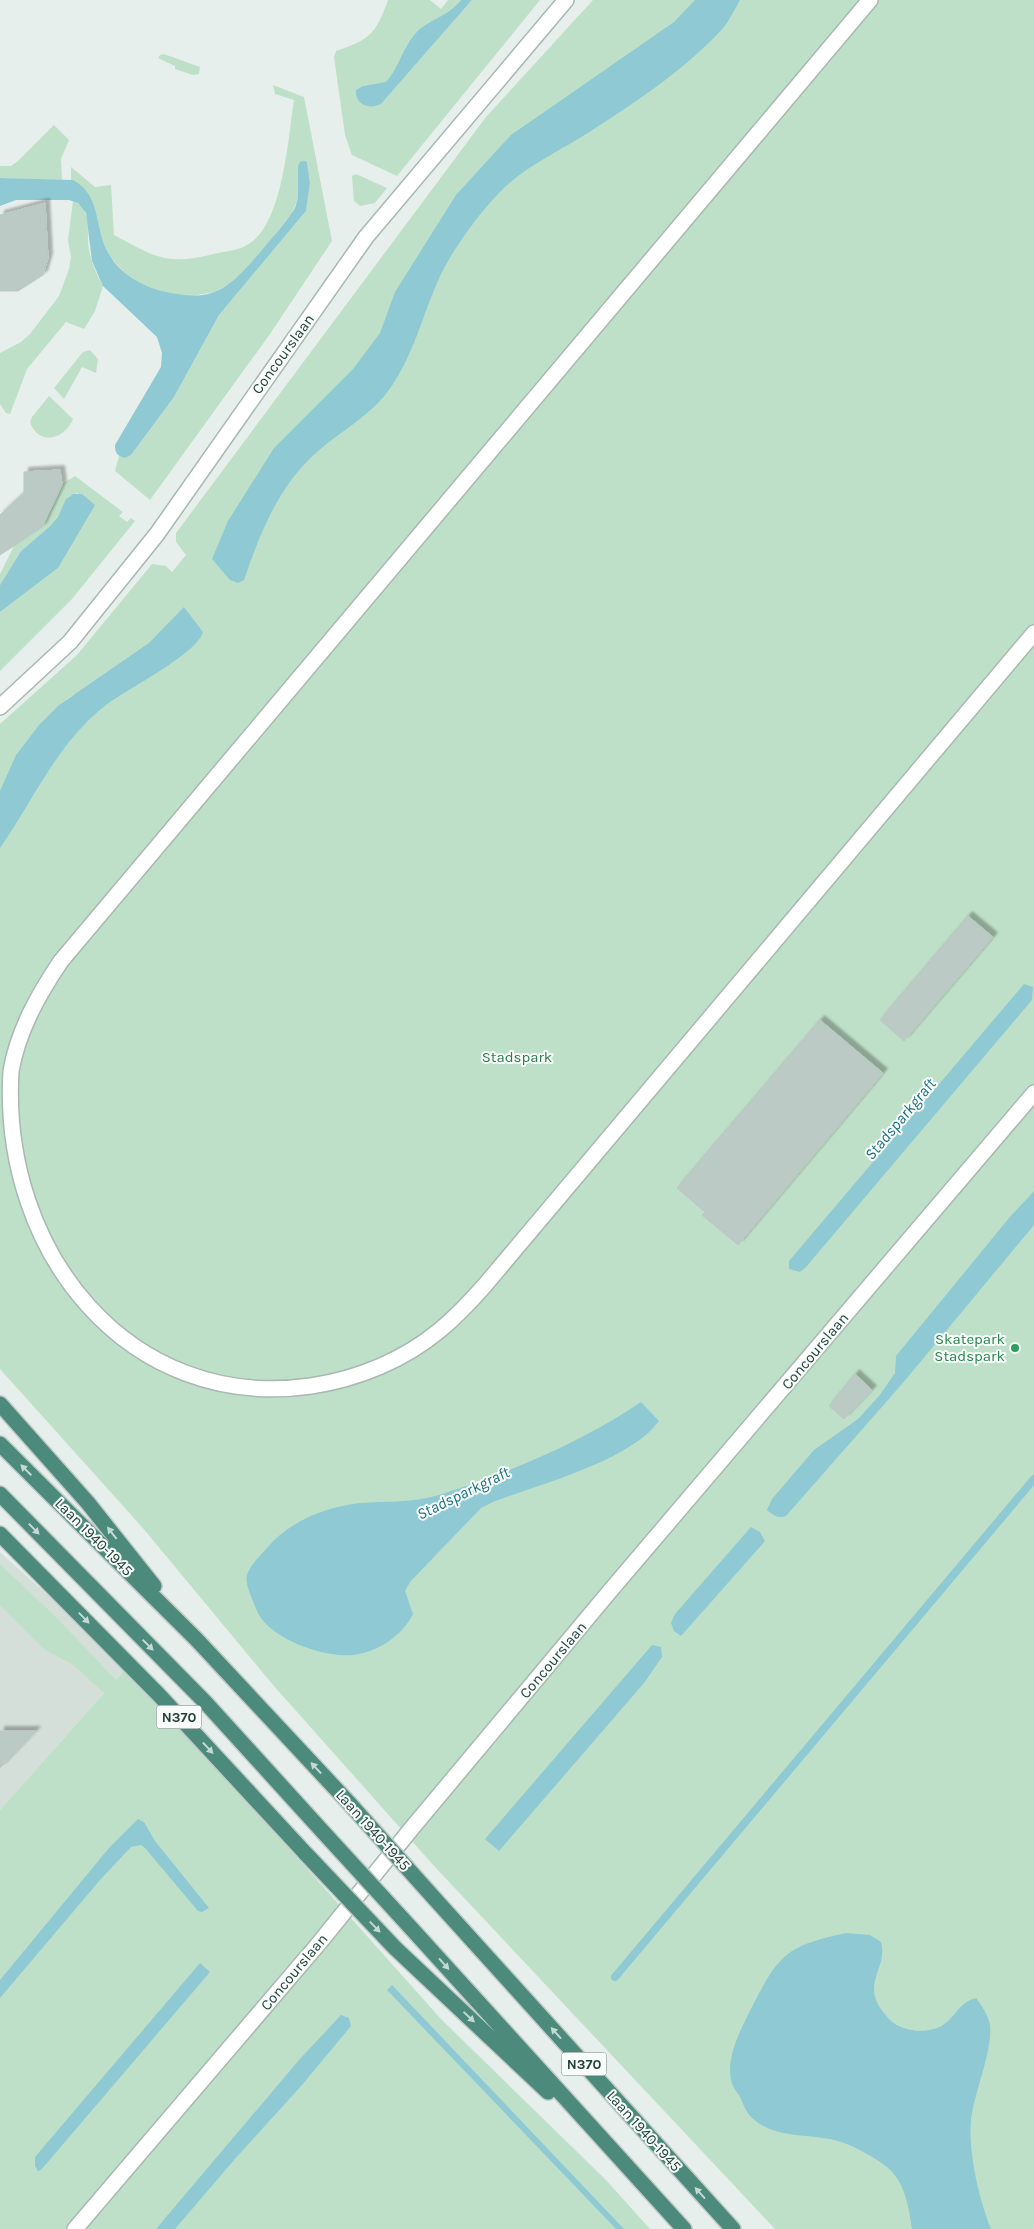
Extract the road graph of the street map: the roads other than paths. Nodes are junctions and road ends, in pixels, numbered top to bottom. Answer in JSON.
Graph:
{"nodes":[{"id":1,"x":566,"y":0,"type":"edge"},
{"id":2,"x":870,"y":0,"type":"edge"},
{"id":3,"x":1034,"y":633,"type":"edge"},
{"id":4,"x":0,"y":707,"type":"edge"},
{"id":5,"x":1034,"y":1093,"type":"edge"},
{"id":6,"x":0,"y":1404,"type":"edge"},
{"id":7,"x":0,"y":1444,"type":"edge"},
{"id":8,"x":0,"y":1494,"type":"edge"},
{"id":9,"x":0,"y":1534,"type":"edge"},
{"id":10,"x":0,"y":1547,"type":"edge"},
{"id":11,"x":50,"y":1583,"type":"junction"},
{"id":12,"x":197,"y":1640,"type":"junction"},
{"id":13,"x":629,"y":2169,"type":"junction"},
{"id":14,"x":75,"y":2229,"type":"edge"},
{"id":15,"x":684,"y":2229,"type":"edge"},
{"id":16,"x":733,"y":2229,"type":"edge"}],
"edges":[{"from":1,"to":4,"type":"street","name":"Concourslaan"},
{"from":2,"to":3,"type":"street"},
{"from":5,"to":14,"type":"street","name":"Concourslaan"},
{"from":12,"to":6,"type":"highway","number":"N370","one_way":true},
{"from":12,"to":7,"type":"highway","name":"Laan 1940-1945","number":"N370","one_way":true},
{"from":8,"to":13,"type":"highway","number":"N370","one_way":true,"bridge":true},
{"from":9,"to":11,"type":"highway","number":"N370"},
{"from":10,"to":11,"type":"highway","number":"N370"},
{"from":11,"to":13,"type":"highway","number":"N370","one_way":true,"bridge":true},
{"from":16,"to":12,"type":"highway","name":"Laan 1940-1945","number":"N370","one_way":true,"bridge":true},
{"from":13,"to":15,"type":"highway","number":"N370"}]}
